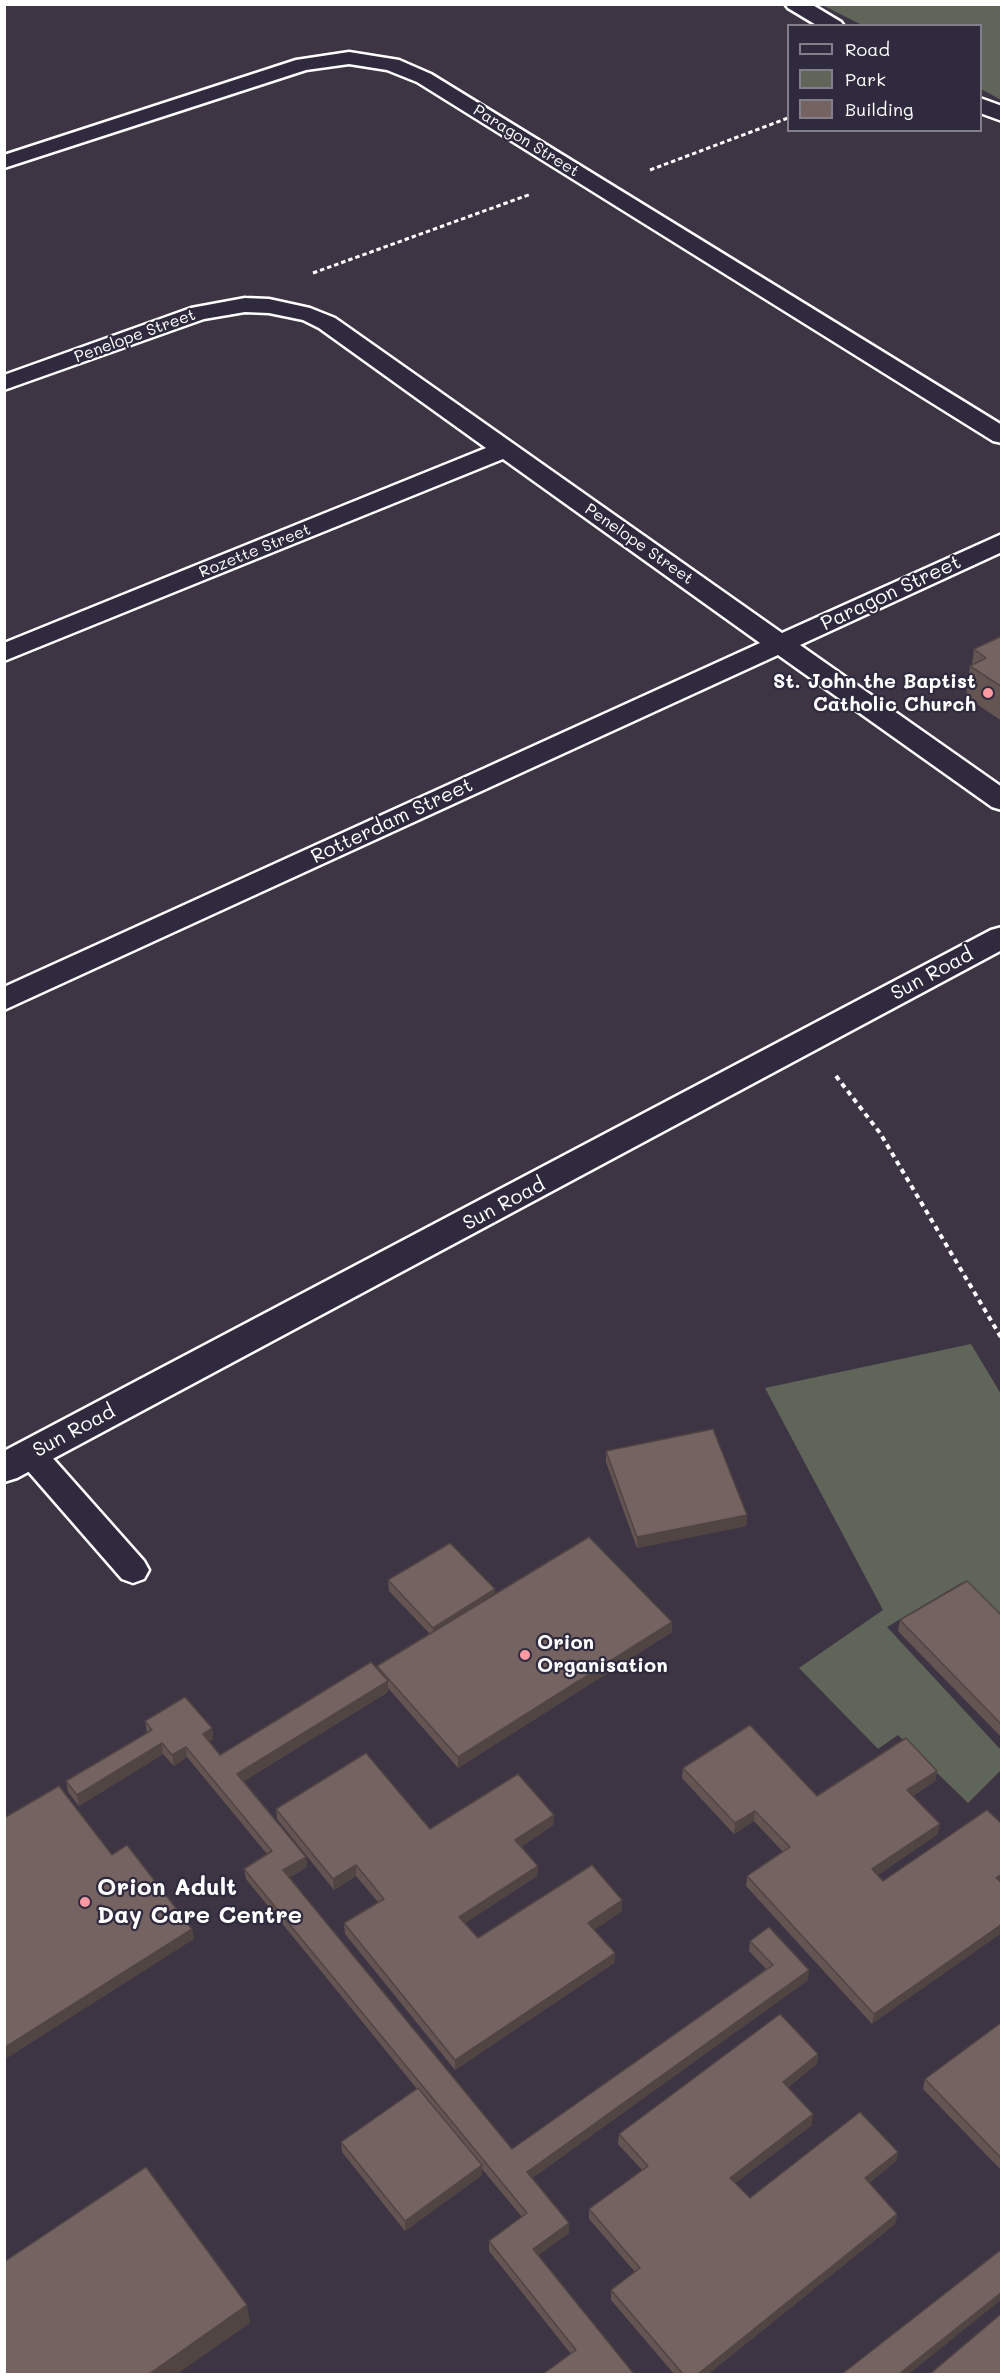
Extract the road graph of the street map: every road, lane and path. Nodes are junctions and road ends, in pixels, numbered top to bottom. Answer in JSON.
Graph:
{"nodes":[{"id":1,"x":795,"y":4,"type":"edge"},
{"id":2,"x":830,"y":24,"type":"edge"},
{"id":3,"x":982,"y":105,"type":"edge"},
{"id":4,"x":1002,"y":115,"type":"edge"},
{"id":5,"x":787,"y":119,"type":"edge"},
{"id":6,"x":4,"y":162,"type":"edge"},
{"id":7,"x":601,"y":188,"type":"junction"},
{"id":8,"x":269,"y":306,"type":"junction"},
{"id":9,"x":4,"y":383,"type":"edge"},
{"id":10,"x":1002,"y":436,"type":"edge"},
{"id":11,"x":505,"y":449,"type":"junction"},
{"id":12,"x":1002,"y":542,"type":"edge"},
{"id":13,"x":781,"y":643,"type":"junction"},
{"id":14,"x":4,"y":653,"type":"edge"},
{"id":15,"x":1002,"y":801,"type":"edge"},
{"id":16,"x":1002,"y":937,"type":"edge"},
{"id":17,"x":4,"y":1000,"type":"edge"},
{"id":18,"x":808,"y":1040,"type":"junction"},
{"id":19,"x":1002,"y":1339,"type":"edge"},
{"id":20,"x":18,"y":1461,"type":"edge"},
{"id":21,"x":133,"y":1570,"type":"dead end"}],
"edges":[{"from":1,"to":2,"type":"street"},
{"from":3,"to":4,"type":"street"},
{"from":5,"to":7,"type":"path"},
{"from":6,"to":7,"type":"street","name":"Paragon Street"},
{"from":7,"to":8,"type":"path"},
{"from":7,"to":10,"type":"street","name":"Paragon Street"},
{"from":8,"to":9,"type":"street","name":"Penelope Street"},
{"from":8,"to":11,"type":"street","name":"Penelope Street"},
{"from":11,"to":13,"type":"street","name":"Penelope Street"},
{"from":11,"to":14,"type":"street","name":"Rozette Street"},
{"from":12,"to":13,"type":"street","name":"Paragon Street"},
{"from":13,"to":15,"type":"street","name":"Penelope Street"},
{"from":13,"to":17,"type":"street","name":"Rotterdam Street"},
{"from":16,"to":18,"type":"street","name":"Sun Road"},
{"from":18,"to":19,"type":"path"},
{"from":18,"to":20,"type":"street","name":"Sun Road"},
{"from":20,"to":21,"type":"lane"}]}
